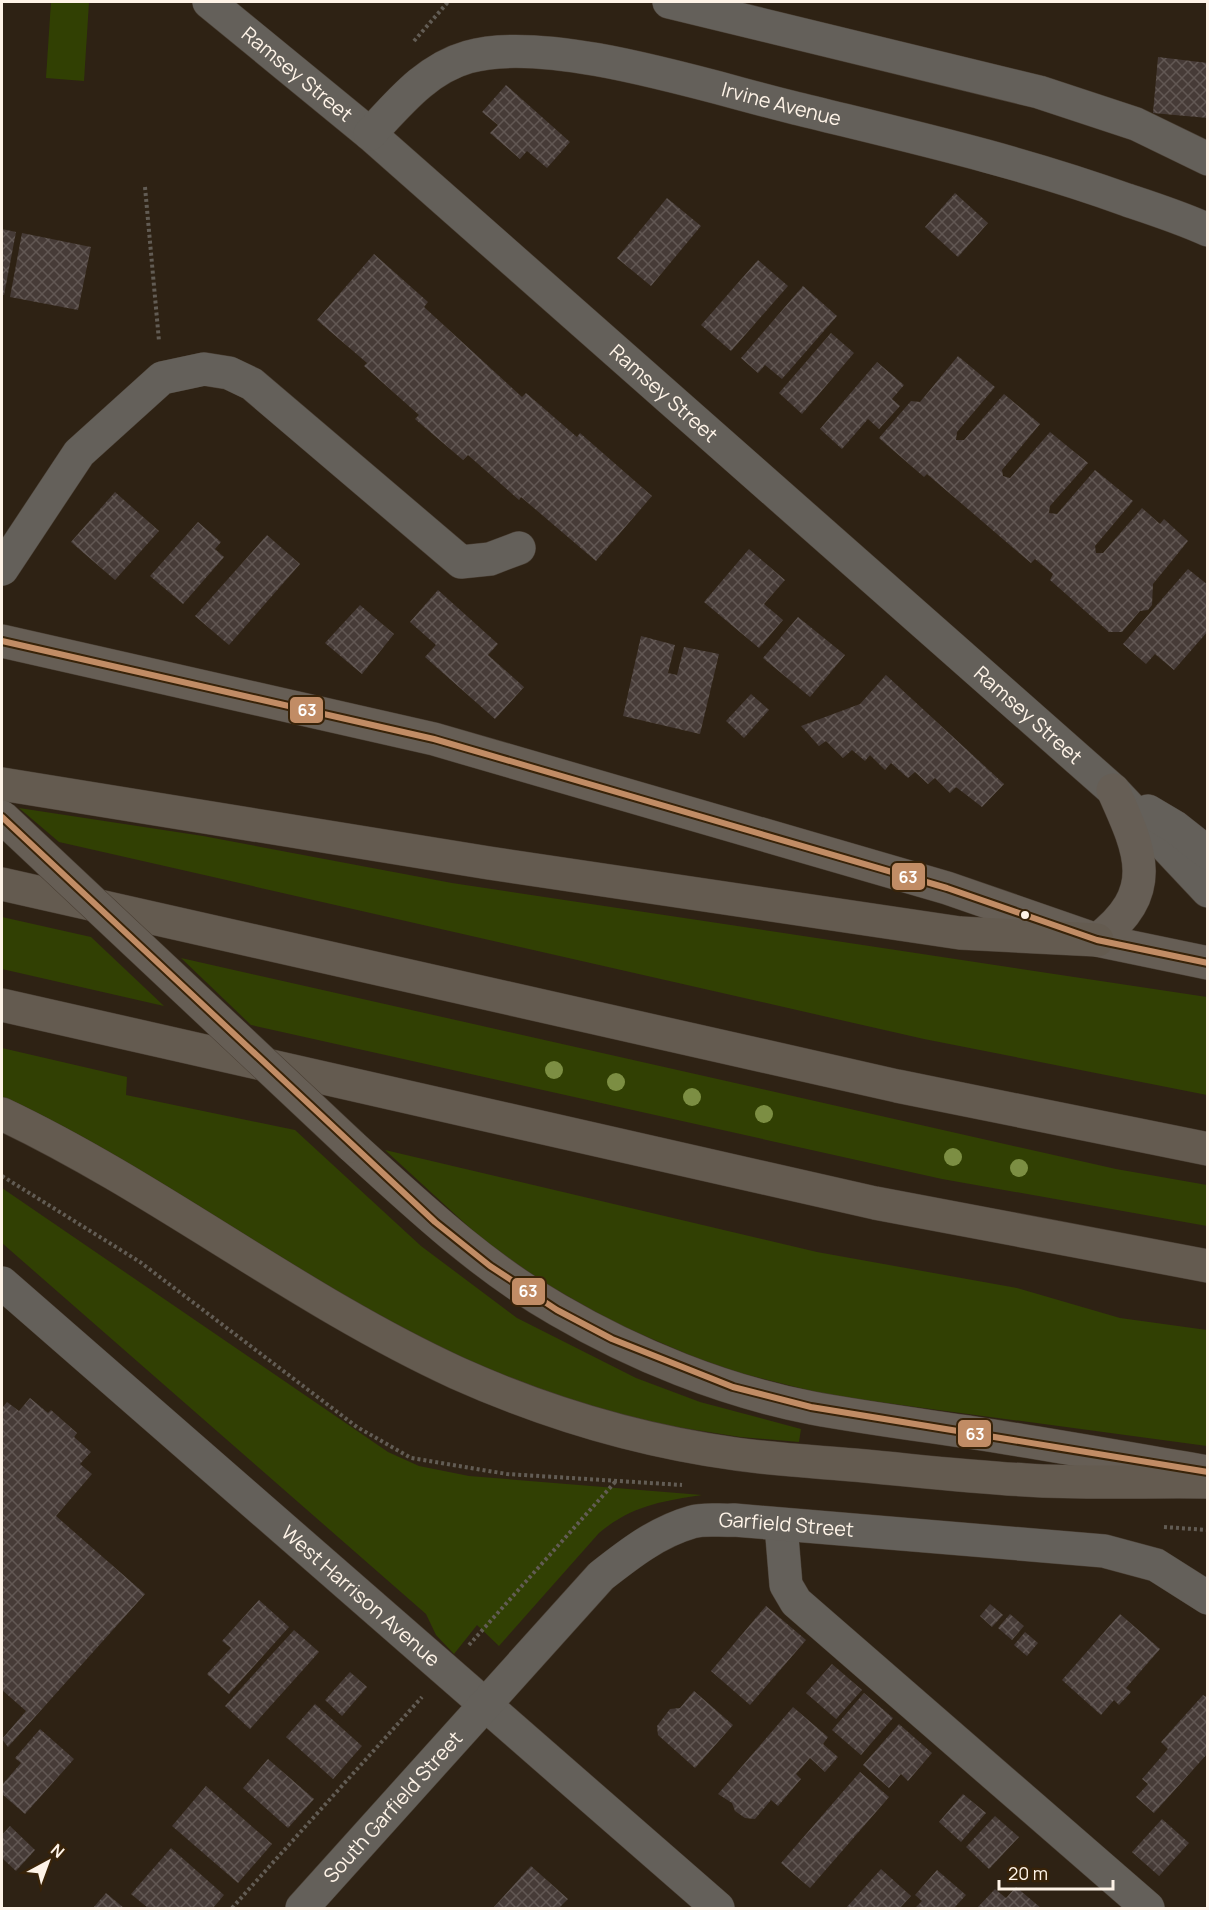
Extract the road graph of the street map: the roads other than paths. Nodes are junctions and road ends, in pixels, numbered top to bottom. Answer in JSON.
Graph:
{"nodes":[{"id":1,"x":209,"y":2,"type":"edge"},
{"id":2,"x":669,"y":2,"type":"edge"},
{"id":3,"x":370,"y":134,"type":"junction"},
{"id":4,"x":1208,"y":159,"type":"edge"},
{"id":5,"x":1208,"y":230,"type":"edge"},
{"id":6,"x":519,"y":548,"type":"dead end"},
{"id":7,"x":2,"y":569,"type":"edge"},
{"id":8,"x":2,"y":641,"type":"edge"},
{"id":9,"x":2,"y":784,"type":"edge"},
{"id":10,"x":1113,"y":790,"type":"junction"},
{"id":11,"x":2,"y":817,"type":"edge"},
{"id":12,"x":1208,"y":853,"type":"edge"},
{"id":13,"x":2,"y":884,"type":"edge"},
{"id":14,"x":1208,"y":891,"type":"edge"},
{"id":15,"x":1097,"y":940,"type":"junction"},
{"id":16,"x":1208,"y":963,"type":"edge"},
{"id":17,"x":2,"y":1005,"type":"edge"},
{"id":18,"x":2,"y":1114,"type":"edge"},
{"id":19,"x":1208,"y":1149,"type":"edge"},
{"id":20,"x":1208,"y":1266,"type":"edge"},
{"id":21,"x":2,"y":1283,"type":"edge"},
{"id":22,"x":1208,"y":1472,"type":"edge"},
{"id":23,"x":1208,"y":1482,"type":"edge"},
{"id":24,"x":781,"y":1525,"type":"junction"},
{"id":25,"x":1208,"y":1598,"type":"edge"},
{"id":26,"x":486,"y":1705,"type":"junction"},
{"id":27,"x":302,"y":1908,"type":"edge"},
{"id":28,"x":718,"y":1908,"type":"edge"},
{"id":29,"x":1148,"y":1908,"type":"edge"}],
"edges":[{"from":1,"to":3,"type":"street","name":"Ramsey Street"},
{"from":2,"to":4,"type":"street"},
{"from":3,"to":5,"type":"street","name":"Irvine Avenue"},
{"from":3,"to":10,"type":"street","name":"Ramsey Street"},
{"from":6,"to":7,"type":"street"},
{"from":8,"to":15,"type":"main road"},
{"from":9,"to":15,"type":"highway"},
{"from":10,"to":12,"type":"street","name":"Ramsey Street"},
{"from":10,"to":14,"type":"street","name":"Ramsey Street"},
{"from":10,"to":15,"type":"main road"},
{"from":11,"to":22,"type":"main road","bridge":true},
{"from":13,"to":19,"type":"highway"},
{"from":15,"to":16,"type":"main road"},
{"from":17,"to":20,"type":"highway"},
{"from":18,"to":23,"type":"highway"},
{"from":21,"to":26,"type":"street","name":"West Harrison Avenue"},
{"from":24,"to":25,"type":"street","name":"Garfield Street"},
{"from":24,"to":26,"type":"street","name":"Garfield Street"},
{"from":24,"to":29,"type":"street"},
{"from":26,"to":27,"type":"street","name":"South Garfield Street"},
{"from":26,"to":28,"type":"street","name":"West Harrison Avenue"}]}
